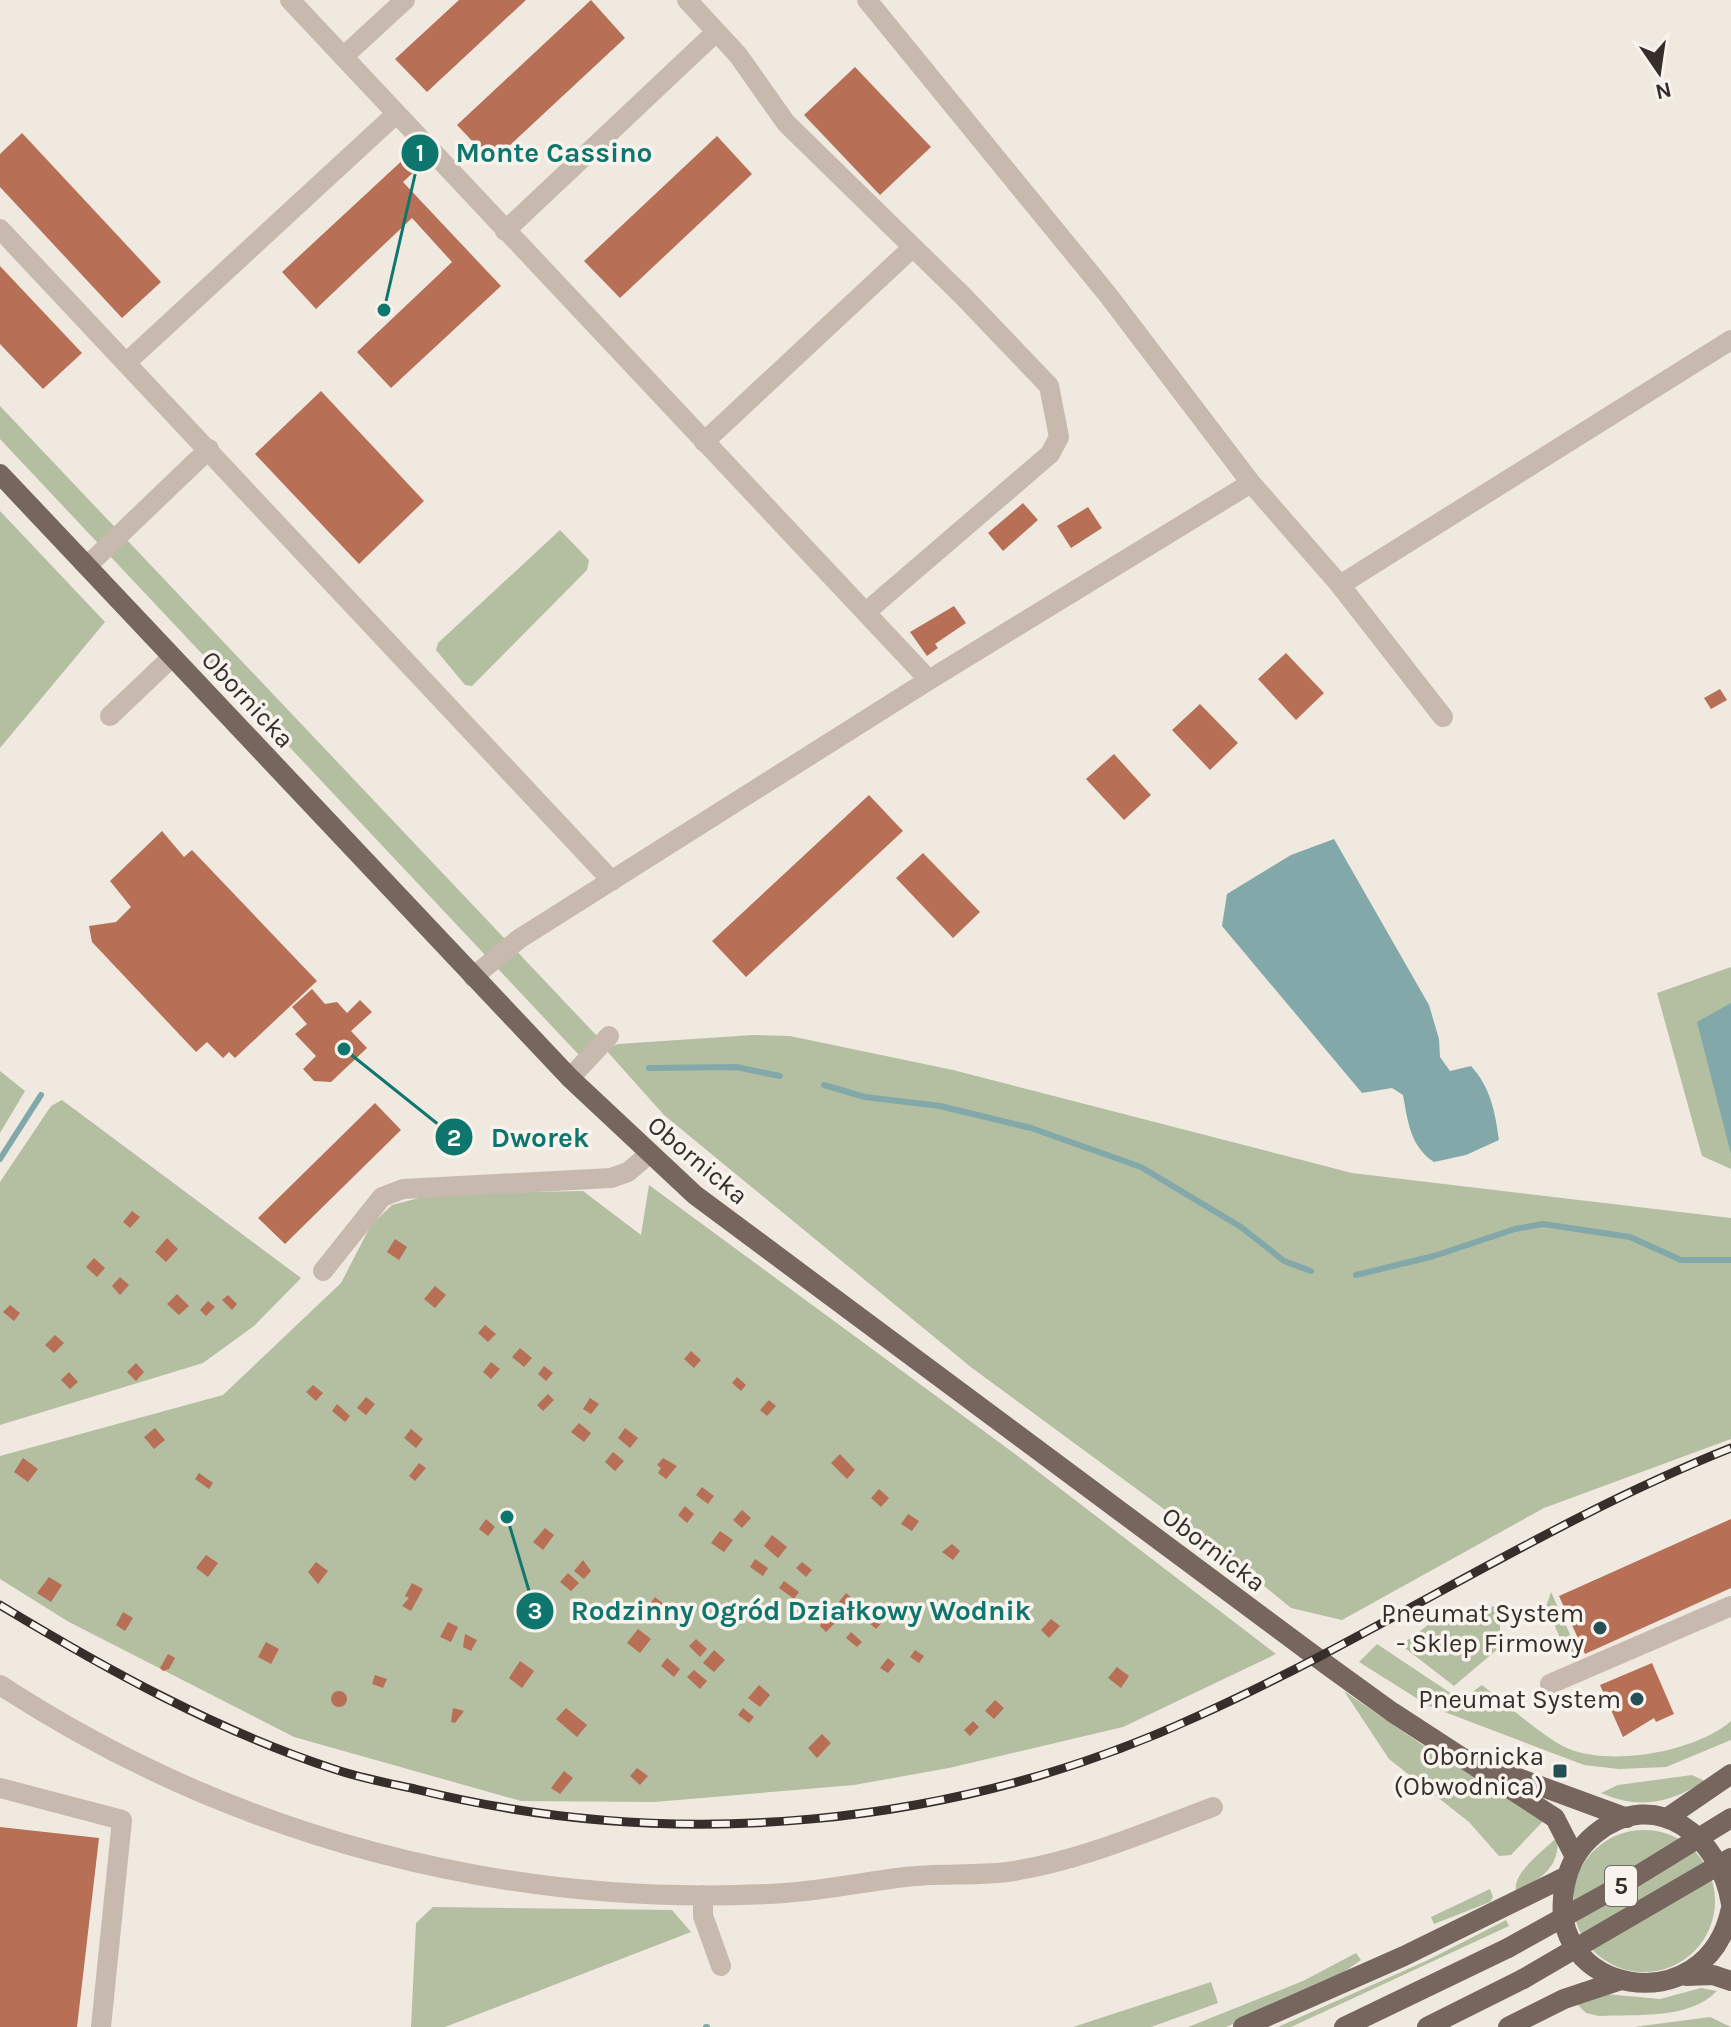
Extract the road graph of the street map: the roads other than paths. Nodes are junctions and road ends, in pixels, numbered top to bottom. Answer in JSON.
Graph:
{"nodes":[{"id":1,"x":290,"y":0,"type":"edge"},
{"id":2,"x":405,"y":0,"type":"edge"},
{"id":3,"x":687,"y":0,"type":"edge"},
{"id":4,"x":867,"y":0,"type":"edge"},
{"id":5,"x":716,"y":32,"type":"junction"},
{"id":6,"x":343,"y":57,"type":"junction"},
{"id":7,"x":396,"y":114,"type":"junction"},
{"id":8,"x":0,"y":229,"type":"edge"},
{"id":9,"x":505,"y":231,"type":"junction"},
{"id":10,"x":912,"y":248,"type":"junction"},
{"id":11,"x":1731,"y":340,"type":"edge"},
{"id":12,"x":127,"y":362,"type":"junction"},
{"id":13,"x":704,"y":442,"type":"junction"},
{"id":14,"x":209,"y":449,"type":"junction"},
{"id":15,"x":0,"y":474,"type":"edge"},
{"id":16,"x":1251,"y":483,"type":"junction"},
{"id":17,"x":87,"y":566,"type":"junction"},
{"id":18,"x":1340,"y":585,"type":"junction"},
{"id":19,"x":866,"y":612,"type":"junction"},
{"id":20,"x":172,"y":657,"type":"junction"},
{"id":21,"x":929,"y":680,"type":"junction"},
{"id":22,"x":110,"y":716,"type":"dead end"},
{"id":23,"x":1443,"y":717,"type":"dead end"},
{"id":24,"x":612,"y":881,"type":"junction"},
{"id":25,"x":473,"y":977,"type":"junction"},
{"id":26,"x":609,"y":1036,"type":"dead end"},
{"id":27,"x":570,"y":1078,"type":"junction"},
{"id":28,"x":648,"y":1155,"type":"junction"},
{"id":29,"x":323,"y":1271,"type":"dead end"},
{"id":30,"x":1731,"y":1606,"type":"edge"},
{"id":31,"x":1550,"y":1684,"type":"dead end"},
{"id":32,"x":0,"y":1685,"type":"edge"},
{"id":33,"x":1471,"y":1762,"type":"junction"},
{"id":34,"x":1731,"y":1774,"type":"edge"},
{"id":35,"x":0,"y":1788,"type":"edge"},
{"id":36,"x":1213,"y":1807,"type":"dead end"},
{"id":37,"x":1627,"y":1818,"type":"junction"},
{"id":38,"x":1667,"y":1818,"type":"junction"},
{"id":39,"x":1731,"y":1818,"type":"edge"},
{"id":40,"x":1575,"y":1857,"type":"junction"},
{"id":41,"x":1731,"y":1858,"type":"edge"},
{"id":42,"x":1567,"y":1876,"type":"junction"},
{"id":43,"x":703,"y":1895,"type":"junction"},
{"id":44,"x":1731,"y":1906,"type":"edge"},
{"id":45,"x":1729,"y":1933,"type":"edge"},
{"id":46,"x":721,"y":1966,"type":"dead end"},
{"id":47,"x":1682,"y":1976,"type":"junction"},
{"id":48,"x":1621,"y":1980,"type":"junction"},
{"id":49,"x":1731,"y":1981,"type":"edge"},
{"id":50,"x":101,"y":2027,"type":"edge"},
{"id":51,"x":1243,"y":2027,"type":"edge"},
{"id":52,"x":1344,"y":2027,"type":"edge"},
{"id":53,"x":1427,"y":2027,"type":"edge"},
{"id":54,"x":1508,"y":2027,"type":"edge"}],
"edges":[{"from":1,"to":6,"type":"street"},
{"from":2,"to":6,"type":"street"},
{"from":3,"to":5,"type":"street"},
{"from":4,"to":16,"type":"street"},
{"from":5,"to":9,"type":"street"},
{"from":5,"to":10,"type":"street"},
{"from":6,"to":7,"type":"street"},
{"from":7,"to":9,"type":"street"},
{"from":7,"to":12,"type":"street"},
{"from":8,"to":12,"type":"street"},
{"from":9,"to":13,"type":"street"},
{"from":10,"to":13,"type":"street"},
{"from":10,"to":19,"type":"street"},
{"from":11,"to":18,"type":"street"},
{"from":12,"to":14,"type":"street"},
{"from":13,"to":19,"type":"street"},
{"from":14,"to":17,"type":"street"},
{"from":14,"to":24,"type":"street"},
{"from":15,"to":17,"type":"main road","name":"Obornicka"},
{"from":16,"to":18,"type":"street"},
{"from":16,"to":21,"type":"street"},
{"from":17,"to":20,"type":"main road","name":"Obornicka"},
{"from":18,"to":23,"type":"street"},
{"from":19,"to":21,"type":"street"},
{"from":20,"to":22,"type":"street"},
{"from":20,"to":25,"type":"main road","name":"Obornicka"},
{"from":21,"to":24,"type":"street"},
{"from":24,"to":25,"type":"street"},
{"from":25,"to":27,"type":"main road","name":"Obornicka"},
{"from":26,"to":27,"type":"street"},
{"from":27,"to":28,"type":"main road","name":"Obornicka"},
{"from":28,"to":29,"type":"street"},
{"from":28,"to":33,"type":"main road","name":"Obornicka"},
{"from":30,"to":31,"type":"street"},
{"from":32,"to":43,"type":"street"},
{"from":33,"to":37,"type":"main road","name":"Obornicka"},
{"from":33,"to":40,"type":"main road","name":"Obornicka"},
{"from":34,"to":38,"type":"main road"},
{"from":35,"to":50,"type":"street"},
{"from":36,"to":43,"type":"street"},
{"from":37,"to":38,"type":"main road"},
{"from":37,"to":40,"type":"main road"},
{"from":38,"to":44,"type":"main road"},
{"from":39,"to":52,"type":"main road","number":"5","bridge":true},
{"from":40,"to":42,"type":"main road"},
{"from":41,"to":53,"type":"main road","number":"5","bridge":true},
{"from":42,"to":48,"type":"main road"},
{"from":42,"to":51,"type":"main road"},
{"from":43,"to":46,"type":"street"},
{"from":44,"to":45,"type":"main road"},
{"from":45,"to":47,"type":"main road"},
{"from":47,"to":48,"type":"main road"},
{"from":47,"to":49,"type":"main road"},
{"from":48,"to":54,"type":"main road"}]}
